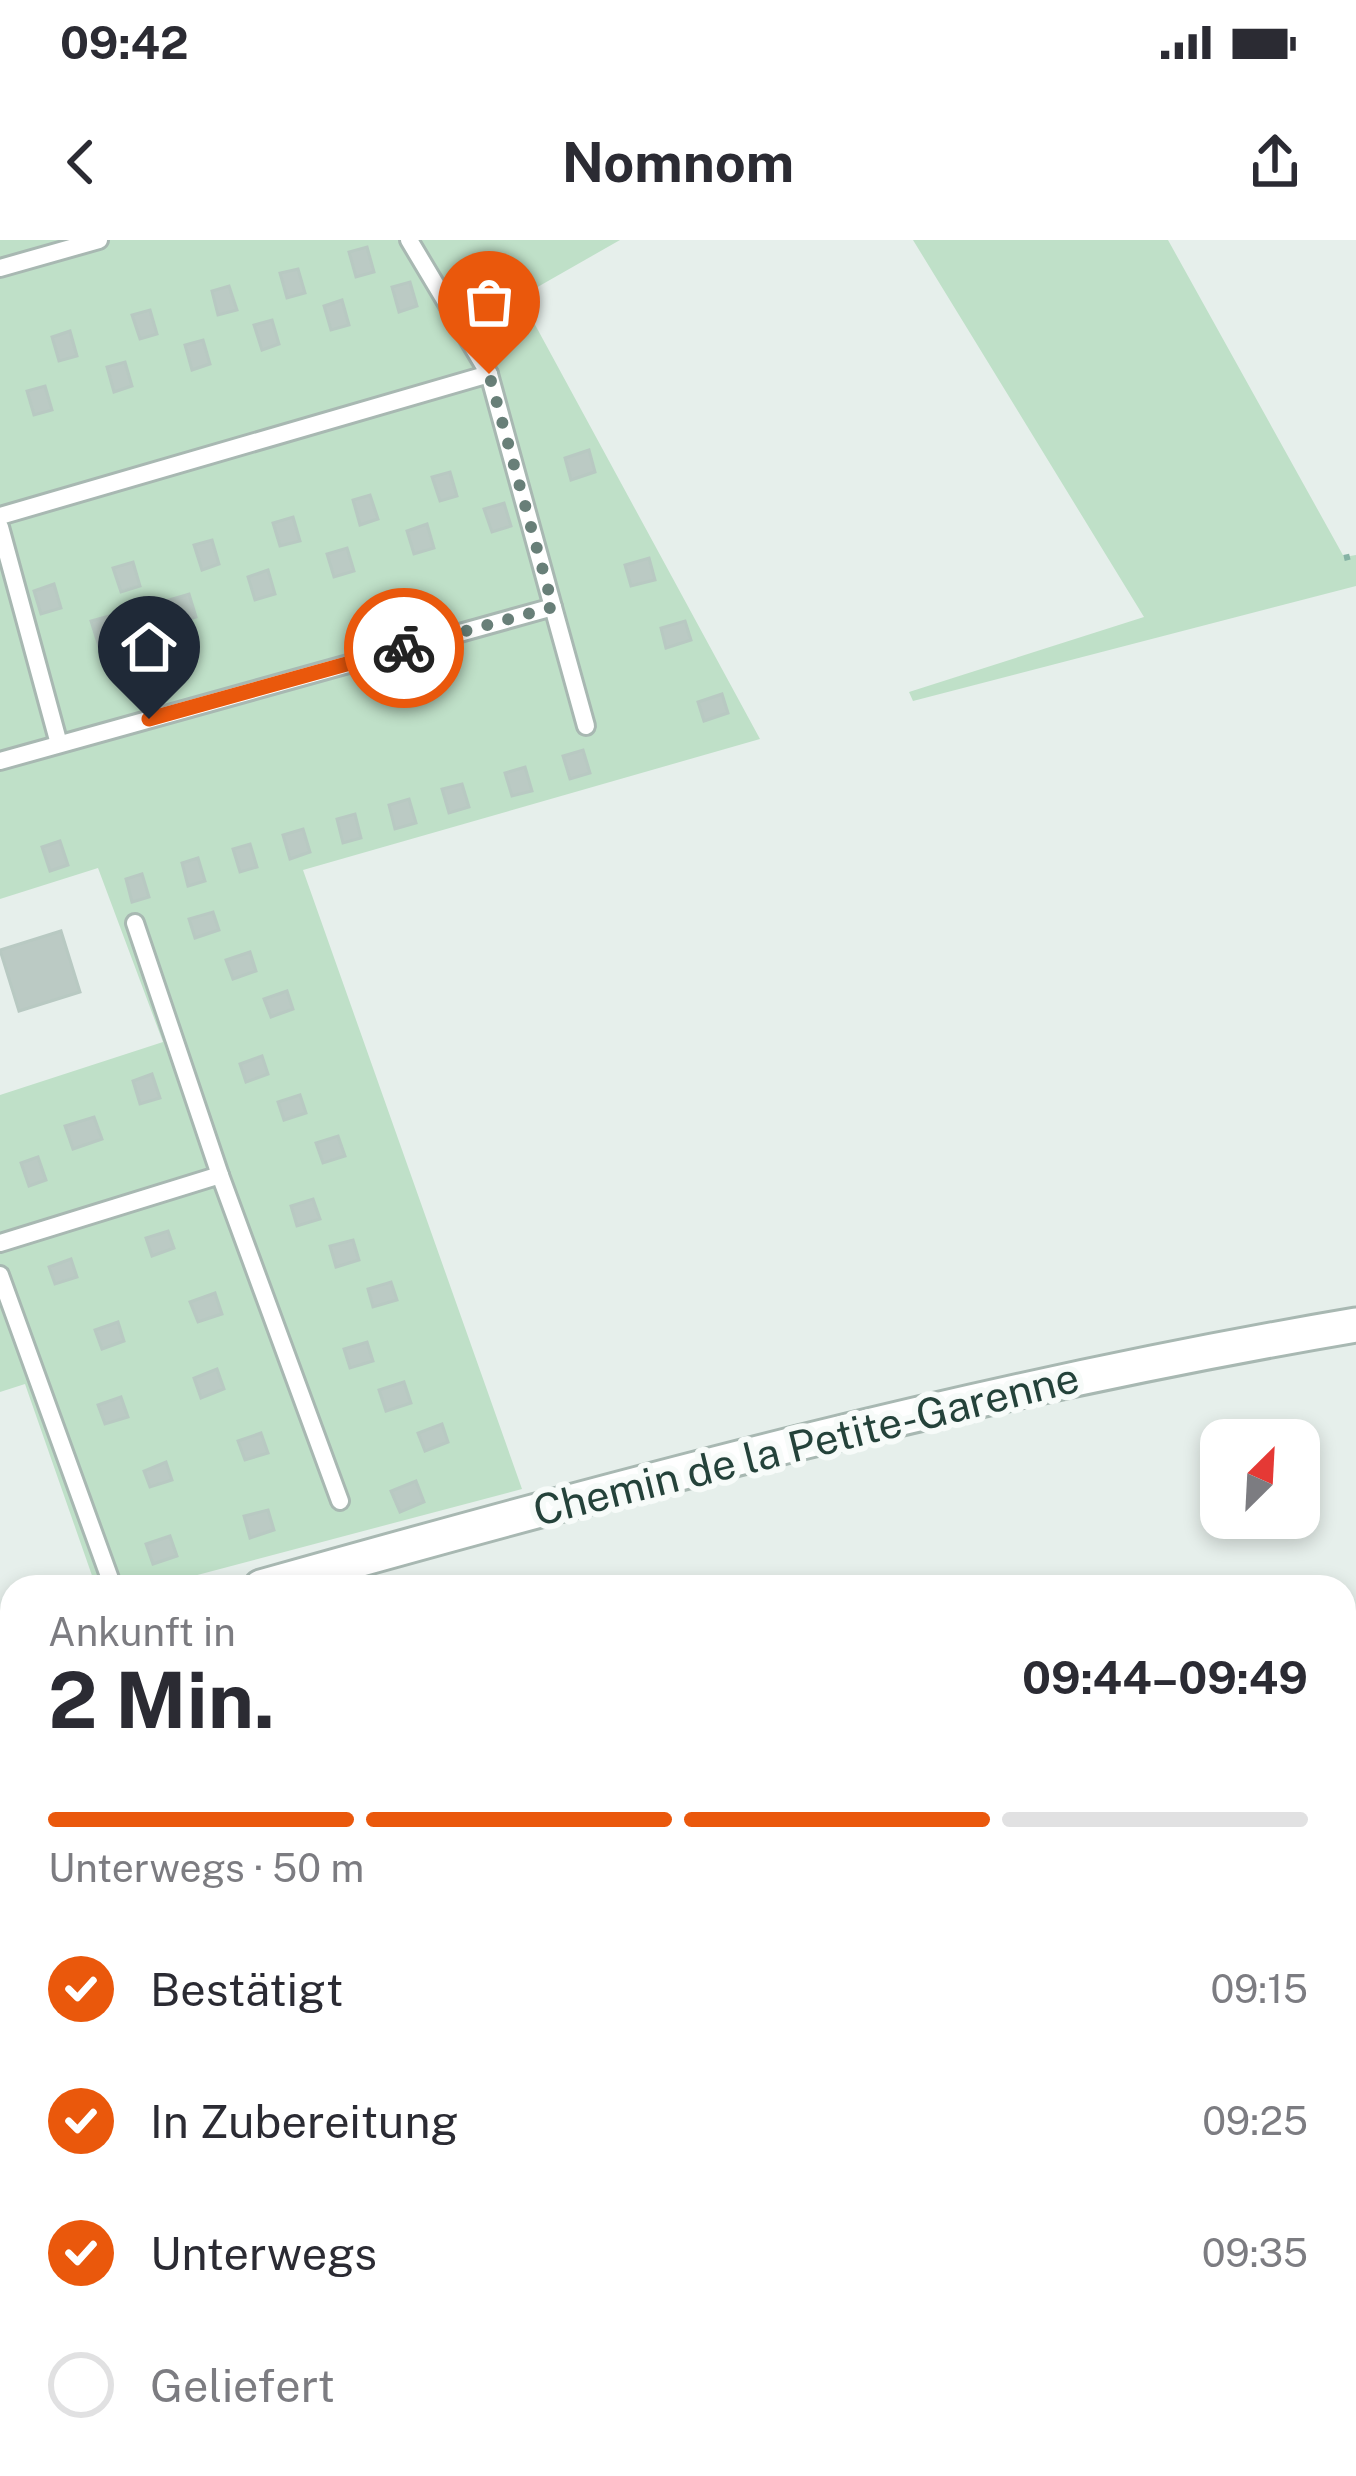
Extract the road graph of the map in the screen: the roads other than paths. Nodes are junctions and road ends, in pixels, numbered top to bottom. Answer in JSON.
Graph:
{"nodes":[{"id":1,"x":99,"y":240,"type":"edge"},
{"id":2,"x":409,"y":240,"type":"edge"},
{"id":3,"x":0,"y":268,"type":"edge"},
{"id":4,"x":489,"y":374,"type":"junction"},
{"id":5,"x":0,"y":516,"type":"edge"},
{"id":6,"x":0,"y":527,"type":"edge"},
{"id":7,"x":553,"y":607,"type":"junction"},
{"id":8,"x":586,"y":726,"type":"dead end"},
{"id":9,"x":59,"y":744,"type":"junction"},
{"id":10,"x":0,"y":761,"type":"edge"},
{"id":11,"x":135,"y":923,"type":"dead end"},
{"id":12,"x":220,"y":1174,"type":"junction"},
{"id":13,"x":0,"y":1243,"type":"edge"},
{"id":14,"x":0,"y":1275,"type":"edge"},
{"id":15,"x":1356,"y":1325,"type":"edge"},
{"id":16,"x":340,"y":1501,"type":"dead end"},
{"id":17,"x":108,"y":1575,"type":"edge"},
{"id":18,"x":304,"y":1575,"type":"edge"}],
"edges":[{"from":1,"to":3,"type":"lane"},
{"from":2,"to":4,"type":"lane"},
{"from":4,"to":5,"type":"lane"},
{"from":4,"to":7,"type":"lane"},
{"from":6,"to":9,"type":"lane"},
{"from":7,"to":8,"type":"lane"},
{"from":7,"to":9,"type":"lane"},
{"from":9,"to":10,"type":"lane"},
{"from":11,"to":12,"type":"lane"},
{"from":12,"to":13,"type":"lane"},
{"from":12,"to":16,"type":"lane"},
{"from":14,"to":17,"type":"lane"},
{"from":15,"to":18,"type":"street","name":"Chemin de la Petite-Garenne"}]}
